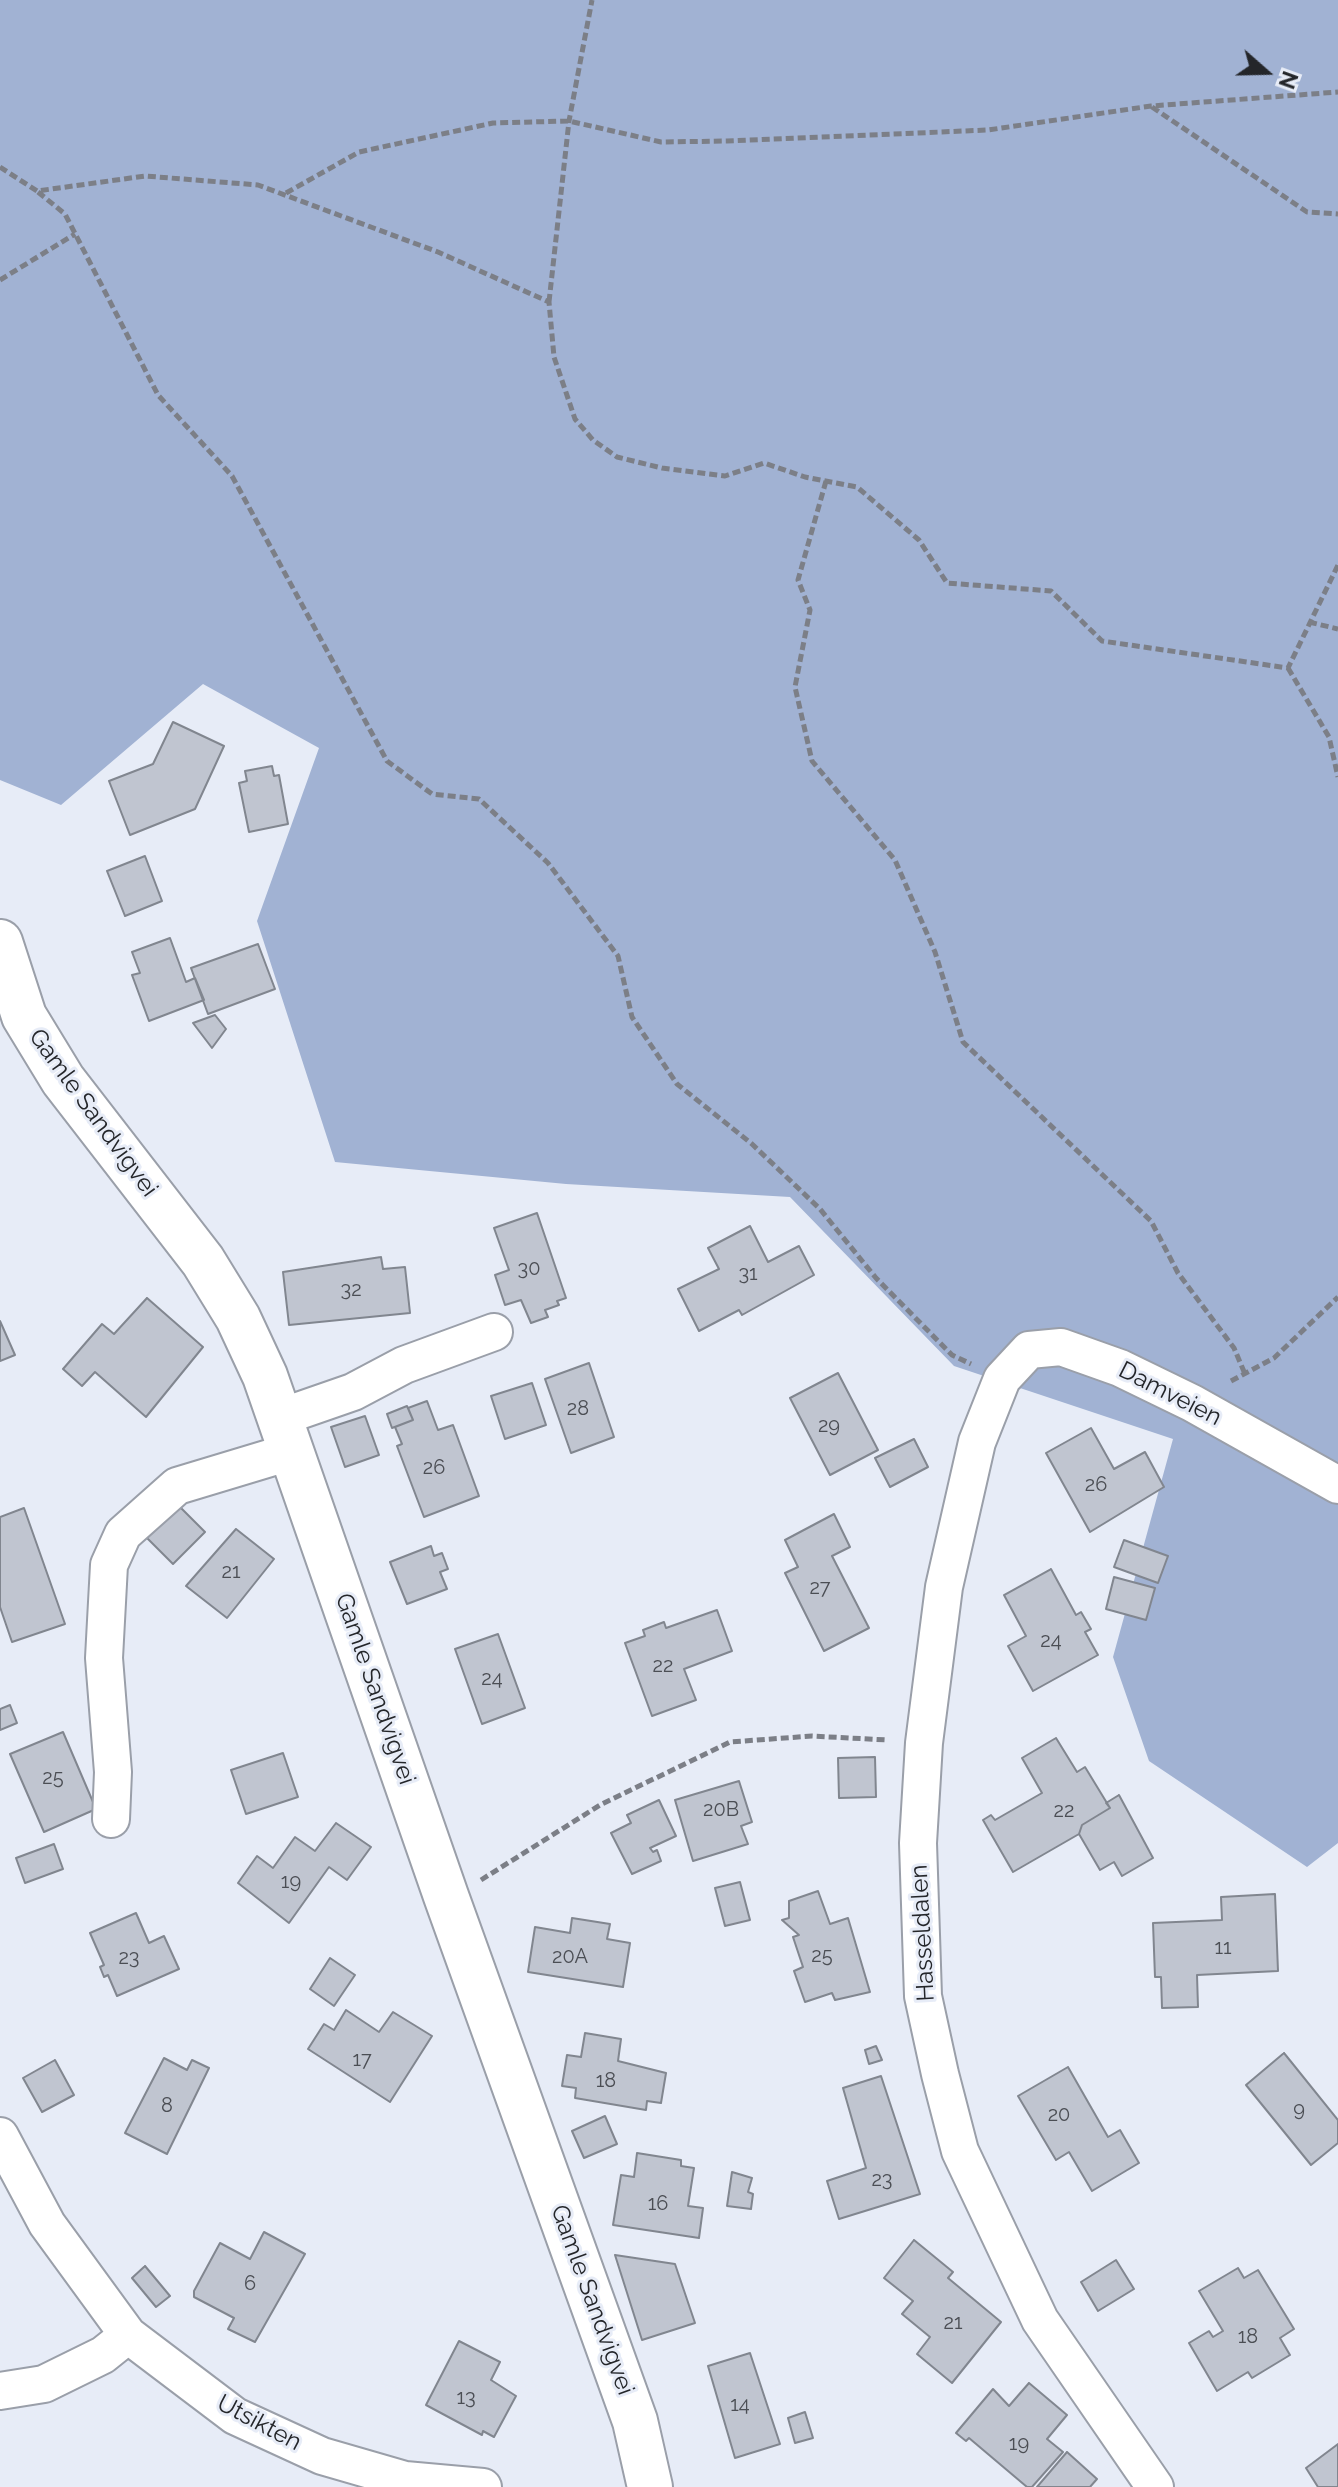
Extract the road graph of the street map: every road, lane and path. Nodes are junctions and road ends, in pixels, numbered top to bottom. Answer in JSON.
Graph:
{"nodes":[{"id":1,"x":592,"y":0,"type":"edge"},
{"id":2,"x":1338,"y":92,"type":"edge"},
{"id":3,"x":1151,"y":106,"type":"junction"},
{"id":4,"x":569,"y":121,"type":"junction"},
{"id":5,"x":0,"y":167,"type":"edge"},
{"id":6,"x":37,"y":191,"type":"junction"},
{"id":7,"x":285,"y":193,"type":"junction"},
{"id":8,"x":1338,"y":214,"type":"edge"},
{"id":9,"x":75,"y":234,"type":"junction"},
{"id":10,"x":0,"y":280,"type":"edge"},
{"id":11,"x":549,"y":302,"type":"junction"},
{"id":12,"x":826,"y":481,"type":"junction"},
{"id":13,"x":1338,"y":565,"type":"edge"},
{"id":14,"x":1309,"y":622,"type":"junction"},
{"id":15,"x":1338,"y":629,"type":"edge"},
{"id":16,"x":1288,"y":668,"type":"junction"},
{"id":17,"x":1338,"y":777,"type":"edge"},
{"id":18,"x":0,"y":942,"type":"edge"},
{"id":19,"x":1338,"y":1297,"type":"edge"},
{"id":20,"x":494,"y":1332,"type":"dead end"},
{"id":21,"x":1245,"y":1374,"type":"junction"},
{"id":22,"x":1002,"y":1379,"type":"junction"},
{"id":23,"x":1192,"y":1403,"type":"junction"},
{"id":24,"x":287,"y":1434,"type":"junction"},
{"id":25,"x":1338,"y":1485,"type":"edge"},
{"id":26,"x":924,"y":1743,"type":"junction"},
{"id":27,"x":111,"y":1819,"type":"dead end"},
{"id":28,"x":446,"y":1896,"type":"junction"},
{"id":29,"x":0,"y":2136,"type":"edge"},
{"id":30,"x":128,"y":2335,"type":"junction"},
{"id":31,"x":0,"y":2391,"type":"edge"},
{"id":32,"x":405,"y":2484,"type":"edge"},
{"id":33,"x":483,"y":2487,"type":"edge"},
{"id":34,"x":650,"y":2487,"type":"edge"},
{"id":35,"x":1155,"y":2487,"type":"edge"}],
"edges":[{"from":1,"to":4,"type":"path"},
{"from":2,"to":3,"type":"path"},
{"from":3,"to":4,"type":"path"},
{"from":3,"to":8,"type":"path"},
{"from":4,"to":7,"type":"path"},
{"from":4,"to":11,"type":"path"},
{"from":5,"to":6,"type":"path"},
{"from":6,"to":7,"type":"path"},
{"from":6,"to":9,"type":"path"},
{"from":7,"to":11,"type":"path"},
{"from":9,"to":10,"type":"path"},
{"from":9,"to":22,"type":"path"},
{"from":11,"to":12,"type":"path"},
{"from":12,"to":16,"type":"path"},
{"from":12,"to":21,"type":"path"},
{"from":13,"to":14,"type":"path"},
{"from":14,"to":15,"type":"path"},
{"from":14,"to":16,"type":"path"},
{"from":16,"to":17,"type":"path"},
{"from":18,"to":24,"type":"street","name":"Gamle Sandvigvei"},
{"from":19,"to":21,"type":"path"},
{"from":20,"to":24,"type":"street"},
{"from":21,"to":23,"type":"path"},
{"from":22,"to":23,"type":"street","name":"Damveien"},
{"from":22,"to":26,"type":"street","name":"Hasseldalen"},
{"from":23,"to":25,"type":"street","name":"Damveien"},
{"from":24,"to":27,"type":"street"},
{"from":24,"to":28,"type":"street","name":"Gamle Sandvigvei"},
{"from":26,"to":28,"type":"path"},
{"from":26,"to":35,"type":"street","name":"Hasseldalen"},
{"from":28,"to":34,"type":"street","name":"Gamle Sandvigvei"},
{"from":29,"to":30,"type":"street","name":"Utsikten"},
{"from":30,"to":31,"type":"street"},
{"from":30,"to":32,"type":"street","name":"Utsikten"},
{"from":32,"to":33,"type":"street","name":"Utsikten"}]}
